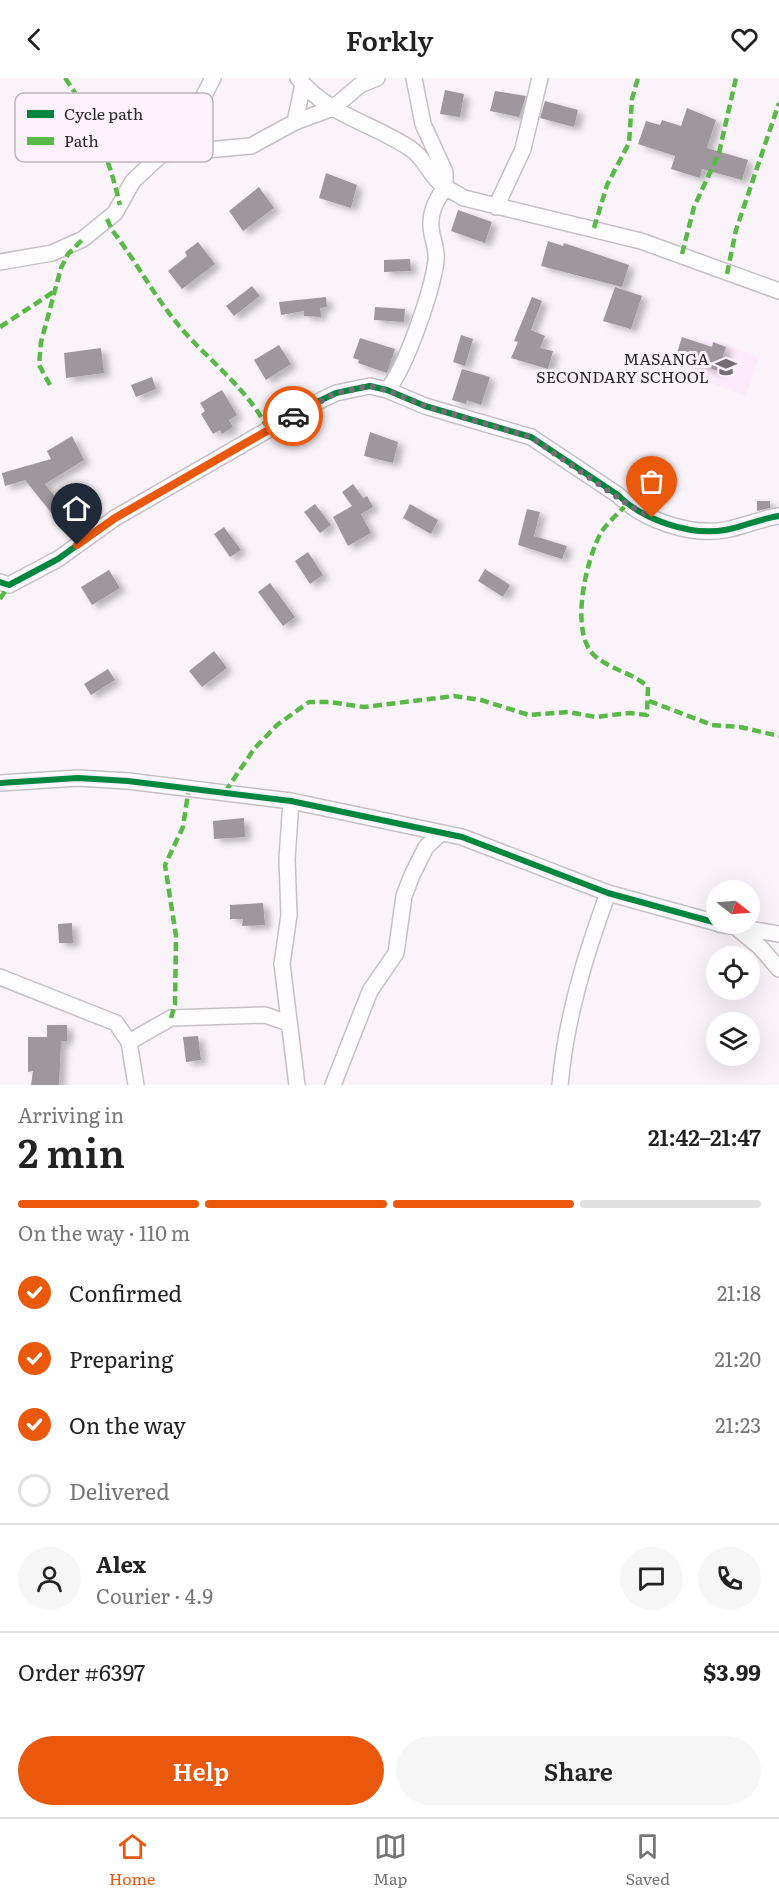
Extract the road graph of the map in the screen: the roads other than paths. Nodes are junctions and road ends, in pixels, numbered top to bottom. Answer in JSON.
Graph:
{"nodes":[{"id":1,"x":213,"y":78,"type":"edge"},
{"id":2,"x":377,"y":78,"type":"edge"},
{"id":3,"x":414,"y":78,"type":"edge"},
{"id":4,"x":540,"y":78,"type":"edge"},
{"id":5,"x":300,"y":81,"type":"edge"},
{"id":6,"x":205,"y":93,"type":"edge"},
{"id":7,"x":333,"y":108,"type":"junction"},
{"id":8,"x":295,"y":122,"type":"junction"},
{"id":9,"x":213,"y":149,"type":"edge"},
{"id":10,"x":154,"y":162,"type":"edge"},
{"id":11,"x":445,"y":186,"type":"junction"},
{"id":12,"x":496,"y":207,"type":"junction"},
{"id":13,"x":0,"y":262,"type":"edge"},
{"id":14,"x":779,"y":291,"type":"edge"},
{"id":15,"x":404,"y":364,"type":"junction"},
{"id":16,"x":387,"y":390,"type":"junction"},
{"id":17,"x":411,"y":399,"type":"junction"},
{"id":18,"x":779,"y":516,"type":"edge"},
{"id":19,"x":0,"y":582,"type":"edge"},
{"id":20,"x":0,"y":783,"type":"edge"},
{"id":21,"x":291,"y":801,"type":"junction"},
{"id":22,"x":441,"y":833,"type":"junction"},
{"id":23,"x":608,"y":893,"type":"junction"},
{"id":24,"x":706,"y":921,"type":"edge"},
{"id":25,"x":760,"y":932,"type":"edge"},
{"id":26,"x":744,"y":934,"type":"edge"},
{"id":27,"x":779,"y":934,"type":"edge"},
{"id":28,"x":779,"y":969,"type":"edge"},
{"id":29,"x":0,"y":977,"type":"edge"},
{"id":30,"x":288,"y":1023,"type":"junction"},
{"id":31,"x":129,"y":1042,"type":"junction"},
{"id":32,"x":136,"y":1085,"type":"edge"},
{"id":33,"x":297,"y":1085,"type":"edge"},
{"id":34,"x":333,"y":1085,"type":"edge"},
{"id":35,"x":560,"y":1085,"type":"edge"}],
"edges":[{"from":1,"to":6,"type":"street"},
{"from":2,"to":7,"type":"street"},
{"from":3,"to":11,"type":"street"},
{"from":4,"to":12,"type":"street"},
{"from":5,"to":7,"type":"street"},
{"from":5,"to":8,"type":"street"},
{"from":7,"to":8,"type":"street"},
{"from":7,"to":11,"type":"street"},
{"from":8,"to":9,"type":"street"},
{"from":10,"to":13,"type":"street"},
{"from":11,"to":12,"type":"street"},
{"from":11,"to":15,"type":"street"},
{"from":12,"to":14,"type":"street"},
{"from":15,"to":16,"type":"street"},
{"from":15,"to":17,"type":"street"},
{"from":16,"to":17,"type":"street"},
{"from":16,"to":19,"type":"street"},
{"from":17,"to":18,"type":"street"},
{"from":20,"to":21,"type":"street"},
{"from":21,"to":22,"type":"street"},
{"from":21,"to":30,"type":"street"},
{"from":22,"to":23,"type":"street"},
{"from":22,"to":34,"type":"street"},
{"from":23,"to":24,"type":"street"},
{"from":23,"to":35,"type":"street"},
{"from":25,"to":27,"type":"street"},
{"from":26,"to":28,"type":"street"},
{"from":29,"to":31,"type":"street"},
{"from":30,"to":31,"type":"street"},
{"from":30,"to":33,"type":"street"},
{"from":31,"to":32,"type":"street"}]}
